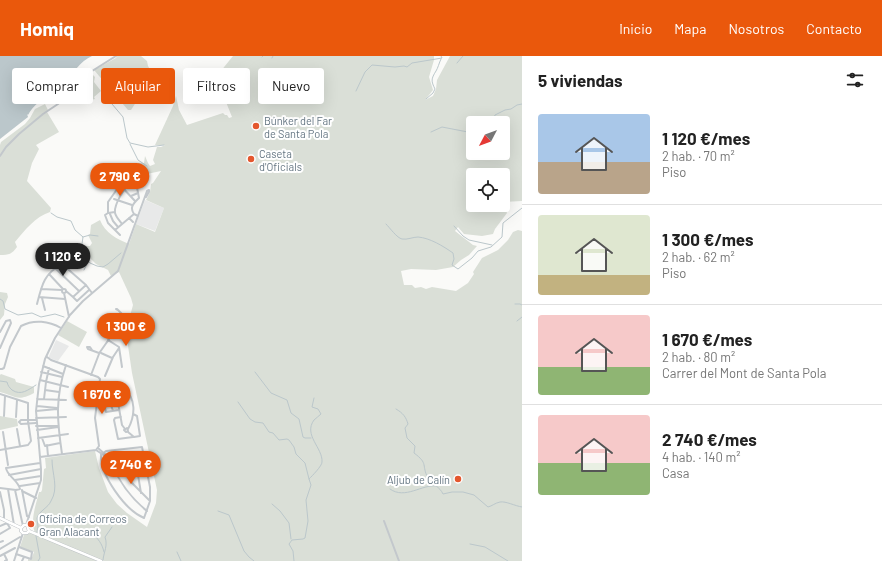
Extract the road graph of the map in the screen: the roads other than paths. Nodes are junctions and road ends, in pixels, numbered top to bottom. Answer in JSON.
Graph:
{"nodes":[{"id":1,"x":116,"y":56,"type":"edge"},
{"id":2,"x":0,"y":156,"type":"edge"},
{"id":3,"x":135,"y":178,"type":"dead end"},
{"id":4,"x":130,"y":184,"type":"dead end"},
{"id":5,"x":125,"y":189,"type":"junction"},
{"id":6,"x":138,"y":193,"type":"junction"},
{"id":7,"x":131,"y":194,"type":"junction"},
{"id":8,"x":146,"y":197,"type":"dead end"},
{"id":9,"x":114,"y":199,"type":"dead end"},
{"id":10,"x":118,"y":200,"type":"junction"},
{"id":11,"x":135,"y":201,"type":"junction"},
{"id":12,"x":132,"y":205,"type":"junction"},
{"id":13,"x":110,"y":213,"type":"junction"},
{"id":14,"x":134,"y":214,"type":"junction"},
{"id":15,"x":138,"y":216,"type":"junction"},
{"id":16,"x":130,"y":218,"type":"junction"},
{"id":17,"x":134,"y":222,"type":"dead end"},
{"id":18,"x":122,"y":224,"type":"junction"},
{"id":19,"x":118,"y":227,"type":"junction"},
{"id":20,"x":115,"y":230,"type":"junction"},
{"id":21,"x":120,"y":235,"type":"dead end"},
{"id":22,"x":55,"y":268,"type":"junction"},
{"id":23,"x":49,"y":274,"type":"junction"},
{"id":24,"x":86,"y":285,"type":"junction"},
{"id":25,"x":41,"y":289,"type":"junction"},
{"id":26,"x":89,"y":290,"type":"junction"},
{"id":27,"x":64,"y":291,"type":"junction"},
{"id":28,"x":79,"y":291,"type":"junction"},
{"id":29,"x":92,"y":293,"type":"junction"},
{"id":30,"x":73,"y":297,"type":"junction"},
{"id":31,"x":39,"y":298,"type":"junction"},
{"id":32,"x":42,"y":298,"type":"junction"},
{"id":33,"x":65,"y":299,"type":"junction"},
{"id":34,"x":37,"y":304,"type":"dead end"},
{"id":35,"x":45,"y":310,"type":"dead end"},
{"id":36,"x":118,"y":310,"type":"dead end"},
{"id":37,"x":69,"y":317,"type":"junction"},
{"id":38,"x":61,"y":328,"type":"junction"},
{"id":39,"x":0,"y":332,"type":"edge"},
{"id":40,"x":108,"y":340,"type":"junction"},
{"id":41,"x":0,"y":347,"type":"edge"},
{"id":42,"x":119,"y":348,"type":"junction"},
{"id":43,"x":92,"y":350,"type":"dead end"},
{"id":44,"x":100,"y":353,"type":"junction"},
{"id":45,"x":46,"y":356,"type":"junction"},
{"id":46,"x":112,"y":358,"type":"junction"},
{"id":47,"x":50,"y":359,"type":"junction"},
{"id":48,"x":45,"y":360,"type":"junction"},
{"id":49,"x":66,"y":365,"type":"junction"},
{"id":50,"x":43,"y":366,"type":"junction"},
{"id":51,"x":122,"y":367,"type":"dead end"},
{"id":52,"x":0,"y":368,"type":"edge"},
{"id":53,"x":50,"y":368,"type":"junction"},
{"id":54,"x":41,"y":372,"type":"junction"},
{"id":55,"x":47,"y":374,"type":"junction"},
{"id":56,"x":64,"y":374,"type":"junction"},
{"id":57,"x":91,"y":375,"type":"junction"},
{"id":58,"x":105,"y":376,"type":"dead end"},
{"id":59,"x":62,"y":377,"type":"junction"},
{"id":60,"x":39,"y":380,"type":"junction"},
{"id":61,"x":45,"y":381,"type":"junction"},
{"id":62,"x":39,"y":384,"type":"junction"},
{"id":63,"x":100,"y":384,"type":"junction"},
{"id":64,"x":45,"y":385,"type":"junction"},
{"id":65,"x":60,"y":385,"type":"junction"},
{"id":66,"x":116,"y":385,"type":"junction"},
{"id":67,"x":68,"y":387,"type":"dead end"},
{"id":68,"x":45,"y":390,"type":"junction"},
{"id":69,"x":59,"y":392,"type":"junction"},
{"id":70,"x":103,"y":393,"type":"junction"},
{"id":71,"x":0,"y":394,"type":"edge"},
{"id":72,"x":6,"y":396,"type":"junction"},
{"id":73,"x":37,"y":398,"type":"junction"},
{"id":74,"x":44,"y":399,"type":"junction"},
{"id":75,"x":17,"y":400,"type":"junction"},
{"id":76,"x":58,"y":400,"type":"junction"},
{"id":77,"x":66,"y":400,"type":"dead end"},
{"id":78,"x":36,"y":406,"type":"junction"},
{"id":79,"x":57,"y":409,"type":"junction"},
{"id":80,"x":36,"y":410,"type":"junction"},
{"id":81,"x":119,"y":410,"type":"junction"},
{"id":82,"x":113,"y":411,"type":"junction"},
{"id":83,"x":133,"y":414,"type":"junction"},
{"id":84,"x":4,"y":416,"type":"dead end"},
{"id":85,"x":16,"y":417,"type":"dead end"},
{"id":86,"x":66,"y":417,"type":"dead end"},
{"id":87,"x":121,"y":417,"type":"junction"},
{"id":88,"x":57,"y":418,"type":"junction"},
{"id":89,"x":36,"y":421,"type":"junction"},
{"id":90,"x":28,"y":422,"type":"junction"},
{"id":91,"x":36,"y":426,"type":"junction"},
{"id":92,"x":58,"y":426,"type":"junction"},
{"id":93,"x":17,"y":429,"type":"dead end"},
{"id":94,"x":37,"y":430,"type":"junction"},
{"id":95,"x":127,"y":430,"type":"junction"},
{"id":96,"x":3,"y":432,"type":"dead end"},
{"id":97,"x":68,"y":434,"type":"dead end"},
{"id":98,"x":59,"y":435,"type":"junction"},
{"id":99,"x":133,"y":437,"type":"junction"},
{"id":100,"x":38,"y":438,"type":"junction"},
{"id":101,"x":42,"y":438,"type":"junction"},
{"id":102,"x":60,"y":443,"type":"junction"},
{"id":103,"x":47,"y":445,"type":"junction"},
{"id":104,"x":20,"y":446,"type":"junction"},
{"id":105,"x":5,"y":449,"type":"junction"},
{"id":106,"x":97,"y":449,"type":"junction"},
{"id":107,"x":0,"y":450,"type":"edge"},
{"id":108,"x":102,"y":453,"type":"junction"},
{"id":109,"x":62,"y":454,"type":"junction"},
{"id":110,"x":144,"y":455,"type":"junction"},
{"id":111,"x":48,"y":456,"type":"junction"},
{"id":112,"x":40,"y":457,"type":"junction"},
{"id":113,"x":135,"y":457,"type":"junction"},
{"id":114,"x":126,"y":458,"type":"junction"},
{"id":115,"x":114,"y":460,"type":"junction"},
{"id":116,"x":40,"y":463,"type":"junction"},
{"id":117,"x":8,"y":464,"type":"dead end"},
{"id":118,"x":41,"y":469,"type":"junction"},
{"id":119,"x":9,"y":474,"type":"junction"},
{"id":120,"x":41,"y":476,"type":"junction"},
{"id":121,"x":14,"y":480,"type":"junction"},
{"id":122,"x":40,"y":483,"type":"junction"},
{"id":123,"x":0,"y":488,"type":"edge"},
{"id":124,"x":8,"y":489,"type":"junction"},
{"id":125,"x":20,"y":489,"type":"junction"},
{"id":126,"x":15,"y":490,"type":"junction"},
{"id":127,"x":0,"y":492,"type":"edge"},
{"id":128,"x":141,"y":494,"type":"junction"},
{"id":129,"x":36,"y":498,"type":"junction"},
{"id":130,"x":150,"y":501,"type":"junction"},
{"id":131,"x":147,"y":510,"type":"junction"},
{"id":132,"x":29,"y":517,"type":"junction"},
{"id":133,"x":0,"y":518,"type":"edge"},
{"id":134,"x":4,"y":520,"type":"junction"},
{"id":135,"x":384,"y":521,"type":"dead end"},
{"id":136,"x":14,"y":524,"type":"junction"},
{"id":137,"x":1,"y":525,"type":"edge"},
{"id":138,"x":23,"y":526,"type":"junction"},
{"id":139,"x":29,"y":531,"type":"junction"},
{"id":140,"x":23,"y":533,"type":"junction"},
{"id":141,"x":0,"y":534,"type":"edge"},
{"id":142,"x":20,"y":537,"type":"dead end"},
{"id":143,"x":3,"y":541,"type":"dead end"},
{"id":144,"x":0,"y":542,"type":"edge"},
{"id":145,"x":4,"y":547,"type":"junction"},
{"id":146,"x":19,"y":547,"type":"junction"},
{"id":147,"x":15,"y":548,"type":"dead end"},
{"id":148,"x":0,"y":549,"type":"edge"},
{"id":149,"x":7,"y":553,"type":"junction"},
{"id":150,"x":4,"y":554,"type":"junction"},
{"id":151,"x":16,"y":554,"type":"junction"},
{"id":152,"x":0,"y":556,"type":"edge"},
{"id":153,"x":24,"y":557,"type":"junction"},
{"id":154,"x":5,"y":561,"type":"edge"},
{"id":155,"x":14,"y":561,"type":"edge"},
{"id":156,"x":22,"y":561,"type":"edge"},
{"id":157,"x":101,"y":561,"type":"edge"},
{"id":158,"x":400,"y":561,"type":"edge"}],
"edges":[{"from":1,"to":2,"type":"street"},
{"from":3,"to":6,"type":"street"},
{"from":4,"to":5,"type":"street"},
{"from":5,"to":7,"type":"street"},
{"from":5,"to":10,"type":"street"},
{"from":5,"to":13,"type":"street"},
{"from":6,"to":7,"type":"street"},
{"from":6,"to":11,"type":"street"},
{"from":7,"to":11,"type":"street"},
{"from":8,"to":15,"type":"street"},
{"from":9,"to":10,"type":"street"},
{"from":10,"to":12,"type":"street"},
{"from":10,"to":13,"type":"street"},
{"from":11,"to":12,"type":"street"},
{"from":12,"to":14,"type":"street"},
{"from":13,"to":18,"type":"street"},
{"from":13,"to":19,"type":"street"},
{"from":13,"to":20,"type":"street"},
{"from":14,"to":15,"type":"street"},
{"from":14,"to":16,"type":"street"},
{"from":15,"to":29,"type":"street"},
{"from":16,"to":17,"type":"street"},
{"from":16,"to":18,"type":"street"},
{"from":18,"to":19,"type":"street"},
{"from":19,"to":20,"type":"street"},
{"from":20,"to":21,"type":"street"},
{"from":22,"to":23,"type":"street"},
{"from":22,"to":24,"type":"street"},
{"from":22,"to":28,"type":"street"},
{"from":23,"to":25,"type":"street"},
{"from":23,"to":27,"type":"street"},
{"from":24,"to":26,"type":"street"},
{"from":24,"to":28,"type":"street"},
{"from":25,"to":27,"type":"street"},
{"from":25,"to":31,"type":"street"},
{"from":26,"to":29,"type":"street"},
{"from":26,"to":30,"type":"street"},
{"from":27,"to":30,"type":"street"},
{"from":27,"to":33,"type":"street"},
{"from":28,"to":30,"type":"street"},
{"from":29,"to":37,"type":"street"},
{"from":31,"to":32,"type":"street"},
{"from":31,"to":34,"type":"street"},
{"from":32,"to":33,"type":"street"},
{"from":32,"to":35,"type":"street"},
{"from":33,"to":37,"type":"street"},
{"from":36,"to":40,"type":"street"},
{"from":37,"to":38,"type":"street"},
{"from":38,"to":45,"type":"street"},
{"from":38,"to":52,"type":"street"},
{"from":39,"to":41,"type":"street"},
{"from":40,"to":42,"type":"street"},
{"from":40,"to":44,"type":"street"},
{"from":42,"to":46,"type":"street"},
{"from":42,"to":51,"type":"street"},
{"from":43,"to":44,"type":"street"},
{"from":44,"to":46,"type":"street"},
{"from":44,"to":57,"type":"street"},
{"from":45,"to":47,"type":"street"},
{"from":45,"to":48,"type":"street"},
{"from":46,"to":58,"type":"street"},
{"from":47,"to":48,"type":"street"},
{"from":47,"to":49,"type":"street"},
{"from":48,"to":50,"type":"street"},
{"from":49,"to":56,"type":"street"},
{"from":49,"to":57,"type":"street"},
{"from":50,"to":53,"type":"street"},
{"from":50,"to":54,"type":"street"},
{"from":53,"to":55,"type":"street"},
{"from":53,"to":56,"type":"street"},
{"from":54,"to":55,"type":"street"},
{"from":54,"to":60,"type":"street"},
{"from":55,"to":59,"type":"street"},
{"from":55,"to":61,"type":"street"},
{"from":56,"to":59,"type":"street"},
{"from":57,"to":63,"type":"street"},
{"from":59,"to":65,"type":"street"},
{"from":60,"to":61,"type":"street"},
{"from":60,"to":62,"type":"street"},
{"from":61,"to":64,"type":"street"},
{"from":61,"to":65,"type":"street"},
{"from":62,"to":64,"type":"street"},
{"from":62,"to":73,"type":"street"},
{"from":63,"to":66,"type":"street"},
{"from":63,"to":70,"type":"street"},
{"from":63,"to":106,"type":"street"},
{"from":64,"to":68,"type":"street"},
{"from":65,"to":67,"type":"street"},
{"from":65,"to":69,"type":"street"},
{"from":66,"to":81,"type":"street"},
{"from":66,"to":83,"type":"street"},
{"from":68,"to":69,"type":"street"},
{"from":68,"to":74,"type":"street"},
{"from":69,"to":76,"type":"street"},
{"from":70,"to":82,"type":"street"},
{"from":70,"to":82,"type":"street"},
{"from":71,"to":72,"type":"street"},
{"from":72,"to":75,"type":"street"},
{"from":72,"to":84,"type":"street"},
{"from":73,"to":74,"type":"street"},
{"from":73,"to":78,"type":"street"},
{"from":74,"to":76,"type":"street"},
{"from":75,"to":85,"type":"street"},
{"from":75,"to":90,"type":"street"},
{"from":76,"to":77,"type":"street"},
{"from":76,"to":79,"type":"street"},
{"from":78,"to":79,"type":"street"},
{"from":78,"to":80,"type":"street"},
{"from":79,"to":80,"type":"street"},
{"from":79,"to":88,"type":"street"},
{"from":80,"to":89,"type":"street"},
{"from":81,"to":82,"type":"street"},
{"from":81,"to":87,"type":"street"},
{"from":83,"to":95,"type":"street"},
{"from":83,"to":99,"type":"street"},
{"from":86,"to":88,"type":"street"},
{"from":87,"to":95,"type":"street"},
{"from":87,"to":99,"type":"street"},
{"from":88,"to":89,"type":"street"},
{"from":88,"to":92,"type":"street"},
{"from":89,"to":90,"type":"street"},
{"from":89,"to":91,"type":"street"},
{"from":90,"to":104,"type":"street"},
{"from":91,"to":92,"type":"street"},
{"from":91,"to":94,"type":"street"},
{"from":92,"to":94,"type":"street"},
{"from":92,"to":98,"type":"street"},
{"from":93,"to":104,"type":"street"},
{"from":94,"to":100,"type":"street"},
{"from":95,"to":99,"type":"street"},
{"from":96,"to":105,"type":"street"},
{"from":97,"to":98,"type":"street"},
{"from":98,"to":101,"type":"street"},
{"from":98,"to":102,"type":"street"},
{"from":100,"to":101,"type":"street"},
{"from":100,"to":112,"type":"street"},
{"from":101,"to":103,"type":"street"},
{"from":102,"to":103,"type":"street"},
{"from":102,"to":109,"type":"street"},
{"from":103,"to":111,"type":"street"},
{"from":104,"to":105,"type":"street"},
{"from":105,"to":107,"type":"street"},
{"from":105,"to":117,"type":"street"},
{"from":106,"to":108,"type":"street"},
{"from":106,"to":109,"type":"street"},
{"from":108,"to":110,"type":"street"},
{"from":108,"to":115,"type":"street"},
{"from":108,"to":131,"type":"street"},
{"from":109,"to":111,"type":"street"},
{"from":110,"to":113,"type":"street"},
{"from":110,"to":130,"type":"street"},
{"from":111,"to":112,"type":"street"},
{"from":112,"to":116,"type":"street"},
{"from":113,"to":114,"type":"street"},
{"from":113,"to":128,"type":"street"},
{"from":114,"to":115,"type":"street"},
{"from":114,"to":128,"type":"street"},
{"from":115,"to":131,"type":"street"},
{"from":116,"to":118,"type":"street"},
{"from":116,"to":119,"type":"street"},
{"from":118,"to":119,"type":"street"},
{"from":118,"to":120,"type":"street"},
{"from":119,"to":121,"type":"street"},
{"from":120,"to":121,"type":"street"},
{"from":120,"to":122,"type":"street"},
{"from":121,"to":125,"type":"street"},
{"from":122,"to":125,"type":"street"},
{"from":122,"to":129,"type":"street"},
{"from":123,"to":124,"type":"street"},
{"from":124,"to":126,"type":"street"},
{"from":124,"to":136,"type":"street"},
{"from":125,"to":126,"type":"street"},
{"from":125,"to":129,"type":"street"},
{"from":125,"to":132,"type":"street"},
{"from":126,"to":138,"type":"street"},
{"from":127,"to":134,"type":"street"},
{"from":128,"to":130,"type":"street"},
{"from":129,"to":132,"type":"street"},
{"from":130,"to":131,"type":"street"},
{"from":132,"to":138,"type":"street"},
{"from":133,"to":134,"type":"main road"},
{"from":134,"to":136,"type":"main road"},
{"from":135,"to":158,"type":"street"},
{"from":136,"to":138,"type":"main road"},
{"from":137,"to":141,"type":"street"},
{"from":138,"to":139,"type":"main road"},
{"from":138,"to":140,"type":"main road"},
{"from":139,"to":140,"type":"main road"},
{"from":139,"to":157,"type":"main road"},
{"from":140,"to":146,"type":"street"},
{"from":142,"to":145,"type":"street"},
{"from":143,"to":144,"type":"street"},
{"from":145,"to":148,"type":"street"},
{"from":145,"to":149,"type":"street"},
{"from":146,"to":151,"type":"street"},
{"from":146,"to":153,"type":"street"},
{"from":147,"to":149,"type":"street"},
{"from":149,"to":150,"type":"street"},
{"from":150,"to":152,"type":"street"},
{"from":150,"to":154,"type":"street"},
{"from":151,"to":153,"type":"street"},
{"from":151,"to":155,"type":"street"},
{"from":153,"to":156,"type":"street"}]}
